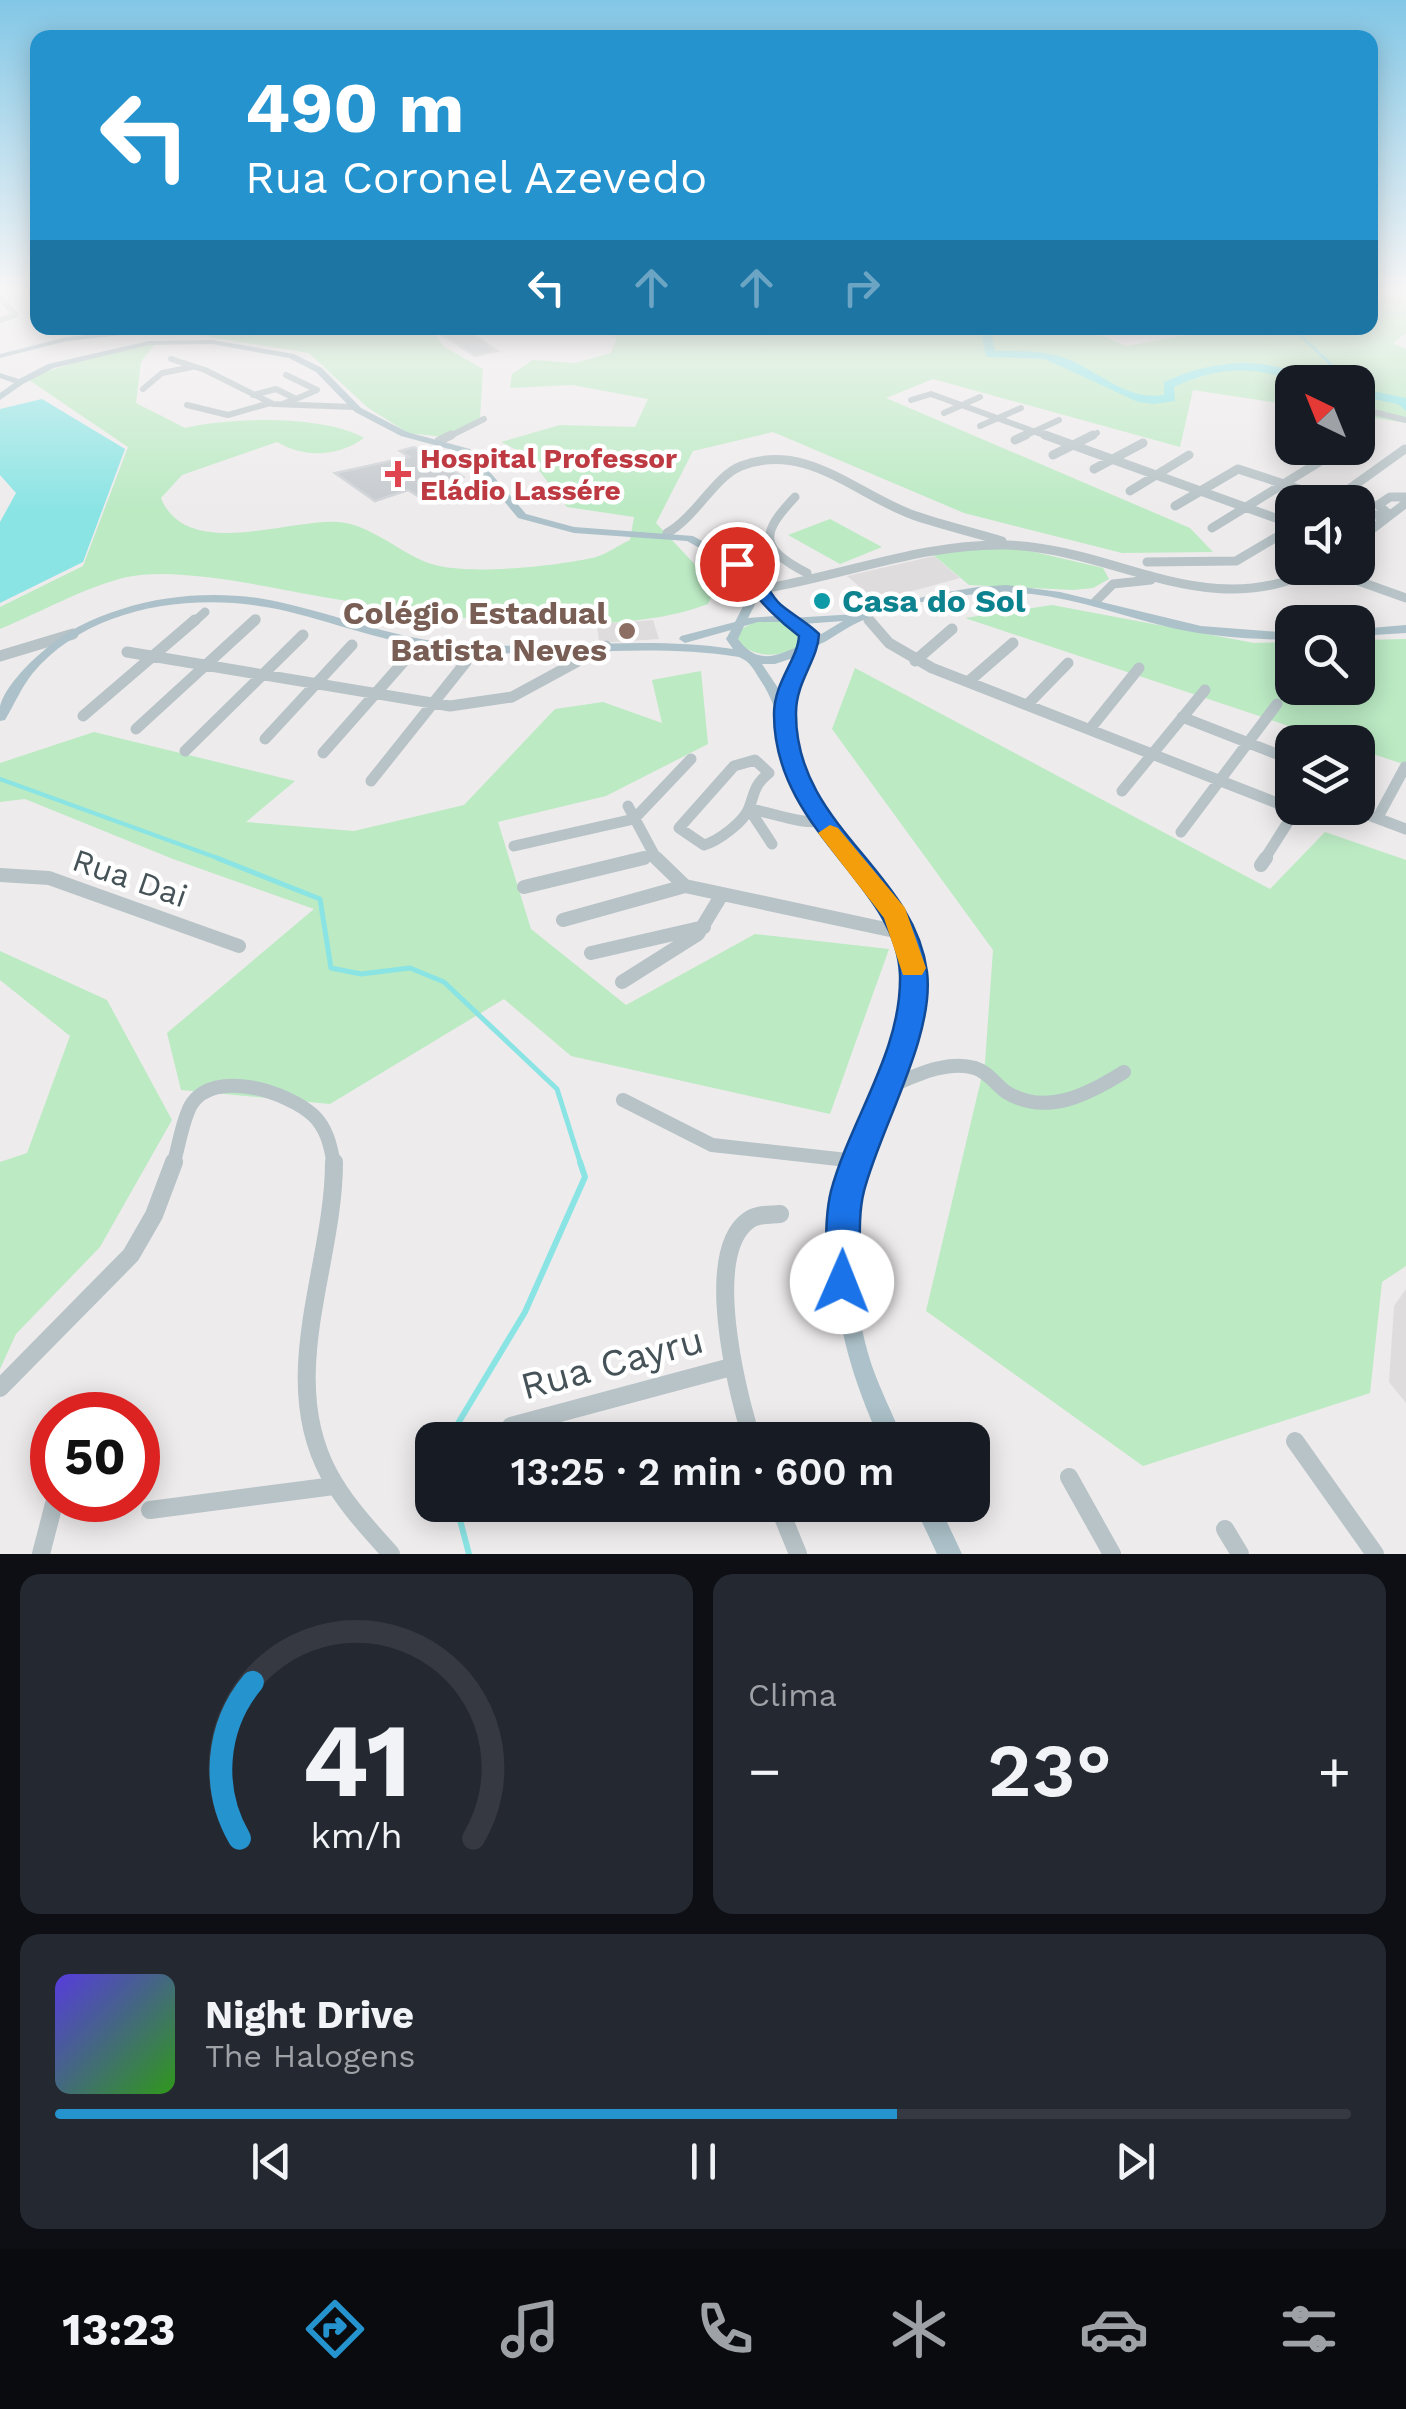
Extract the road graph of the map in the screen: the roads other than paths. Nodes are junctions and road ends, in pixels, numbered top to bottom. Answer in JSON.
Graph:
{"nodes":[{"id":1,"x":60,"y":365,"type":"edge"},
{"id":2,"x":191,"y":365,"type":"edge"},
{"id":3,"x":309,"y":365,"type":"edge"},
{"id":4,"x":196,"y":366,"type":"junction"},
{"id":5,"x":42,"y":369,"type":"junction"},
{"id":6,"x":286,"y":374,"type":"dead end"},
{"id":7,"x":1,"y":375,"type":"edge"},
{"id":8,"x":20,"y":382,"type":"junction"},
{"id":9,"x":142,"y":389,"type":"dead end"},
{"id":10,"x":252,"y":396,"type":"junction"},
{"id":11,"x":0,"y":397,"type":"edge"},
{"id":12,"x":980,"y":397,"type":"dead end"},
{"id":13,"x":296,"y":399,"type":"junction"},
{"id":14,"x":911,"y":400,"type":"dead end"},
{"id":15,"x":274,"y":404,"type":"junction"},
{"id":16,"x":187,"y":405,"type":"dead end"},
{"id":17,"x":960,"y":406,"type":"junction"},
{"id":18,"x":354,"y":407,"type":"junction"},
{"id":19,"x":1021,"y":408,"type":"dead end"},
{"id":20,"x":1375,"y":412,"type":"edge"},
{"id":21,"x":944,"y":413,"type":"dead end"},
{"id":22,"x":997,"y":418,"type":"junction"},
{"id":23,"x":484,"y":419,"type":"dead end"},
{"id":24,"x":1059,"y":420,"type":"dead end"},
{"id":25,"x":1406,"y":420,"type":"edge"},
{"id":26,"x":980,"y":426,"type":"dead end"},
{"id":27,"x":1034,"y":432,"type":"junction"},
{"id":28,"x":1097,"y":433,"type":"dead end"},
{"id":29,"x":454,"y":440,"type":"junction"},
{"id":30,"x":1015,"y":440,"type":"dead end"},
{"id":31,"x":1143,"y":443,"type":"dead end"},
{"id":32,"x":1074,"y":445,"type":"junction"},
{"id":33,"x":1405,"y":449,"type":"edge"},
{"id":34,"x":1054,"y":454,"type":"dead end"},
{"id":35,"x":1190,"y":455,"type":"dead end"},
{"id":36,"x":1113,"y":460,"type":"junction"},
{"id":37,"x":1315,"y":465,"type":"edge"},
{"id":38,"x":1094,"y":469,"type":"dead end"},
{"id":39,"x":1156,"y":475,"type":"junction"},
{"id":40,"x":1284,"y":484,"type":"junction"},
{"id":41,"x":1357,"y":485,"type":"edge"},
{"id":42,"x":1130,"y":491,"type":"dead end"},
{"id":43,"x":1200,"y":491,"type":"junction"},
{"id":44,"x":794,"y":497,"type":"dead end"},
{"id":45,"x":1406,"y":500,"type":"edge"},
{"id":46,"x":1175,"y":506,"type":"dead end"},
{"id":47,"x":1245,"y":507,"type":"junction"},
{"id":48,"x":1375,"y":514,"type":"edge"},
{"id":49,"x":1388,"y":517,"type":"junction"},
{"id":50,"x":1275,"y":519,"type":"edge"},
{"id":51,"x":1375,"y":527,"type":"edge"},
{"id":52,"x":1212,"y":528,"type":"dead end"},
{"id":53,"x":675,"y":531,"type":"junction"},
{"id":54,"x":1275,"y":536,"type":"edge"},
{"id":55,"x":1031,"y":547,"type":"junction"},
{"id":56,"x":1147,"y":562,"type":"dead end"},
{"id":57,"x":1104,"y":563,"type":"junction"},
{"id":58,"x":807,"y":574,"type":"junction"},
{"id":59,"x":1165,"y":581,"type":"junction"},
{"id":60,"x":1113,"y":584,"type":"junction"},
{"id":61,"x":1286,"y":585,"type":"edge"},
{"id":62,"x":1369,"y":585,"type":"edge"},
{"id":63,"x":773,"y":587,"type":"dead end"},
{"id":64,"x":758,"y":588,"type":"junction"},
{"id":65,"x":1406,"y":598,"type":"edge"},
{"id":66,"x":1094,"y":602,"type":"junction"},
{"id":67,"x":205,"y":612,"type":"dead end"},
{"id":68,"x":862,"y":616,"type":"junction"},
{"id":69,"x":256,"y":619,"type":"dead end"},
{"id":70,"x":787,"y":620,"type":"junction"},
{"id":71,"x":741,"y":624,"type":"junction"},
{"id":72,"x":1406,"y":628,"type":"edge"},
{"id":73,"x":952,"y":629,"type":"dead end"},
{"id":74,"x":1375,"y":631,"type":"edge"},
{"id":75,"x":74,"y":634,"type":"junction"},
{"id":76,"x":303,"y":635,"type":"dead end"},
{"id":77,"x":1275,"y":635,"type":"edge"},
{"id":78,"x":1013,"y":643,"type":"dead end"},
{"id":79,"x":352,"y":644,"type":"dead end"},
{"id":80,"x":654,"y":644,"type":"junction"},
{"id":81,"x":606,"y":646,"type":"junction"},
{"id":82,"x":805,"y":649,"type":"junction"},
{"id":83,"x":126,"y":652,"type":"dead end"},
{"id":84,"x":748,"y":655,"type":"junction"},
{"id":85,"x":0,"y":656,"type":"edge"},
{"id":86,"x":154,"y":657,"type":"junction"},
{"id":87,"x":406,"y":658,"type":"dead end"},
{"id":88,"x":915,"y":661,"type":"junction"},
{"id":89,"x":466,"y":662,"type":"dead end"},
{"id":90,"x":1068,"y":664,"type":"dead end"},
{"id":91,"x":204,"y":666,"type":"junction"},
{"id":92,"x":1139,"y":668,"type":"dead end"},
{"id":93,"x":260,"y":676,"type":"junction"},
{"id":94,"x":968,"y":682,"type":"junction"},
{"id":95,"x":316,"y":685,"type":"junction"},
{"id":96,"x":1205,"y":690,"type":"dead end"},
{"id":97,"x":373,"y":695,"type":"junction"},
{"id":98,"x":432,"y":704,"type":"junction"},
{"id":99,"x":1027,"y":705,"type":"junction"},
{"id":100,"x":1276,"y":705,"type":"edge"},
{"id":101,"x":785,"y":714,"type":"junction"},
{"id":102,"x":0,"y":716,"type":"edge"},
{"id":103,"x":83,"y":716,"type":"dead end"},
{"id":104,"x":1182,"y":717,"type":"junction"},
{"id":105,"x":136,"y":729,"type":"dead end"},
{"id":106,"x":1090,"y":729,"type":"junction"},
{"id":107,"x":265,"y":739,"type":"dead end"},
{"id":108,"x":1247,"y":742,"type":"junction"},
{"id":109,"x":185,"y":751,"type":"dead end"},
{"id":110,"x":322,"y":753,"type":"dead end"},
{"id":111,"x":1275,"y":753,"type":"edge"},
{"id":112,"x":1152,"y":754,"type":"junction"},
{"id":113,"x":691,"y":759,"type":"dead end"},
{"id":114,"x":1405,"y":767,"type":"edge"},
{"id":115,"x":1219,"y":780,"type":"junction"},
{"id":116,"x":371,"y":781,"type":"dead end"},
{"id":117,"x":1122,"y":791,"type":"dead end"},
{"id":118,"x":1275,"y":801,"type":"edge"},
{"id":119,"x":749,"y":809,"type":"junction"},
{"id":120,"x":632,"y":812,"type":"junction"},
{"id":121,"x":1375,"y":816,"type":"edge"},
{"id":122,"x":1378,"y":817,"type":"junction"},
{"id":123,"x":820,"y":821,"type":"junction"},
{"id":124,"x":1286,"y":825,"type":"edge"},
{"id":125,"x":1406,"y":828,"type":"edge"},
{"id":126,"x":1181,"y":832,"type":"dead end"},
{"id":127,"x":772,"y":844,"type":"dead end"},
{"id":128,"x":514,"y":846,"type":"dead end"},
{"id":129,"x":654,"y":856,"type":"junction"},
{"id":130,"x":1261,"y":865,"type":"dead end"},
{"id":131,"x":0,"y":875,"type":"edge"},
{"id":132,"x":684,"y":886,"type":"junction"},
{"id":133,"x":524,"y":887,"type":"dead end"},
{"id":134,"x":722,"y":896,"type":"junction"},
{"id":135,"x":563,"y":920,"type":"dead end"},
{"id":136,"x":706,"y":927,"type":"junction"},
{"id":137,"x":904,"y":933,"type":"junction"},
{"id":138,"x":239,"y":946,"type":"dead end"},
{"id":139,"x":591,"y":953,"type":"dead end"},
{"id":140,"x":622,"y":982,"type":"dead end"},
{"id":141,"x":1124,"y":1072,"type":"dead end"},
{"id":142,"x":884,"y":1089,"type":"junction"},
{"id":143,"x":623,"y":1100,"type":"dead end"},
{"id":144,"x":856,"y":1161,"type":"junction"},
{"id":145,"x":780,"y":1214,"type":"dead end"},
{"id":146,"x":731,"y":1367,"type":"junction"},
{"id":147,"x":0,"y":1388,"type":"edge"},
{"id":148,"x":526,"y":1422,"type":"edge"},
{"id":149,"x":747,"y":1422,"type":"edge"},
{"id":150,"x":884,"y":1422,"type":"edge"},
{"id":151,"x":1295,"y":1441,"type":"dead end"},
{"id":152,"x":1069,"y":1477,"type":"dead end"},
{"id":153,"x":334,"y":1486,"type":"junction"},
{"id":154,"x":160,"y":1509,"type":"edge"},
{"id":155,"x":49,"y":1522,"type":"edge"},
{"id":156,"x":785,"y":1522,"type":"edge"},
{"id":157,"x":934,"y":1522,"type":"edge"},
{"id":158,"x":1225,"y":1529,"type":"dead end"},
{"id":159,"x":41,"y":1554,"type":"edge"},
{"id":160,"x":391,"y":1554,"type":"edge"},
{"id":161,"x":798,"y":1554,"type":"edge"},
{"id":162,"x":950,"y":1554,"type":"edge"},
{"id":163,"x":1112,"y":1554,"type":"edge"},
{"id":164,"x":1240,"y":1554,"type":"edge"},
{"id":165,"x":1375,"y":1554,"type":"edge"}],
"edges":[{"from":1,"to":5,"type":"main road"},
{"from":2,"to":4,"type":"street"},
{"from":3,"to":18,"type":"main road"},
{"from":4,"to":9,"type":"street"},
{"from":4,"to":10,"type":"street"},
{"from":5,"to":7,"type":"main road"},
{"from":5,"to":8,"type":"main road"},
{"from":6,"to":13,"type":"street"},
{"from":7,"to":8,"type":"main road"},
{"from":8,"to":11,"type":"main road"},
{"from":10,"to":13,"type":"street"},
{"from":10,"to":15,"type":"street"},
{"from":12,"to":17,"type":"street"},
{"from":13,"to":15,"type":"street"},
{"from":14,"to":17,"type":"street"},
{"from":15,"to":16,"type":"street"},
{"from":15,"to":18,"type":"street"},
{"from":17,"to":21,"type":"street"},
{"from":17,"to":22,"type":"street"},
{"from":18,"to":29,"type":"main road"},
{"from":19,"to":22,"type":"street"},
{"from":20,"to":25,"type":"street"},
{"from":22,"to":26,"type":"street"},
{"from":22,"to":27,"type":"street"},
{"from":23,"to":29,"type":"street"},
{"from":24,"to":27,"type":"street"},
{"from":27,"to":30,"type":"street"},
{"from":27,"to":32,"type":"street"},
{"from":28,"to":32,"type":"street"},
{"from":29,"to":53,"type":"main road"},
{"from":31,"to":36,"type":"street"},
{"from":32,"to":34,"type":"street"},
{"from":32,"to":36,"type":"street"},
{"from":33,"to":41,"type":"street"},
{"from":35,"to":39,"type":"street"},
{"from":36,"to":38,"type":"street"},
{"from":36,"to":39,"type":"street"},
{"from":37,"to":40,"type":"street"},
{"from":39,"to":42,"type":"street"},
{"from":39,"to":43,"type":"street"},
{"from":40,"to":43,"type":"street"},
{"from":40,"to":47,"type":"street"},
{"from":43,"to":46,"type":"street"},
{"from":43,"to":47,"type":"street"},
{"from":44,"to":58,"type":"street"},
{"from":45,"to":49,"type":"street"},
{"from":45,"to":49,"type":"street"},
{"from":47,"to":50,"type":"street"},
{"from":47,"to":52,"type":"street"},
{"from":48,"to":49,"type":"street"},
{"from":49,"to":51,"type":"street"},
{"from":53,"to":55,"type":"street"},
{"from":53,"to":64,"type":"main road"},
{"from":54,"to":56,"type":"street"},
{"from":55,"to":57,"type":"street"},
{"from":55,"to":58,"type":"street"},
{"from":57,"to":59,"type":"street"},
{"from":57,"to":60,"type":"street"},
{"from":58,"to":63,"type":"street"},
{"from":59,"to":60,"type":"street"},
{"from":59,"to":61,"type":"street"},
{"from":60,"to":66,"type":"street"},
{"from":62,"to":65,"type":"street"},
{"from":64,"to":70,"type":"main road"},
{"from":64,"to":71,"type":"main road"},
{"from":66,"to":68,"type":"main road"},
{"from":66,"to":77,"type":"main road"},
{"from":67,"to":86,"type":"street"},
{"from":68,"to":70,"type":"main road"},
{"from":68,"to":82,"type":"main road"},
{"from":68,"to":88,"type":"street"},
{"from":69,"to":91,"type":"street"},
{"from":70,"to":71,"type":"main road"},
{"from":70,"to":82,"type":"main road"},
{"from":71,"to":80,"type":"main road"},
{"from":71,"to":84,"type":"main road"},
{"from":72,"to":74,"type":"main road"},
{"from":73,"to":88,"type":"street"},
{"from":75,"to":81,"type":"main road"},
{"from":75,"to":85,"type":"street"},
{"from":75,"to":102,"type":"main road"},
{"from":76,"to":93,"type":"street"},
{"from":78,"to":94,"type":"street"},
{"from":79,"to":95,"type":"street"},
{"from":80,"to":81,"type":"main road"},
{"from":80,"to":84,"type":"main road"},
{"from":81,"to":98,"type":"street"},
{"from":82,"to":84,"type":"main road"},
{"from":82,"to":101,"type":"main road"},
{"from":83,"to":86,"type":"street"},
{"from":84,"to":101,"type":"main road"},
{"from":86,"to":91,"type":"street"},
{"from":86,"to":103,"type":"street"},
{"from":87,"to":97,"type":"street"},
{"from":88,"to":94,"type":"street"},
{"from":89,"to":98,"type":"street"},
{"from":90,"to":99,"type":"street"},
{"from":91,"to":93,"type":"street"},
{"from":91,"to":105,"type":"street"},
{"from":92,"to":106,"type":"street"},
{"from":93,"to":95,"type":"street"},
{"from":93,"to":109,"type":"street"},
{"from":94,"to":99,"type":"street"},
{"from":95,"to":97,"type":"street"},
{"from":95,"to":107,"type":"street"},
{"from":96,"to":104,"type":"street"},
{"from":97,"to":98,"type":"street"},
{"from":97,"to":110,"type":"street"},
{"from":98,"to":116,"type":"street"},
{"from":99,"to":106,"type":"street"},
{"from":100,"to":108,"type":"street"},
{"from":101,"to":123,"type":"main road"},
{"from":104,"to":108,"type":"street"},
{"from":104,"to":112,"type":"street"},
{"from":106,"to":112,"type":"street"},
{"from":108,"to":111,"type":"street"},
{"from":108,"to":115,"type":"street"},
{"from":112,"to":115,"type":"street"},
{"from":112,"to":117,"type":"street"},
{"from":113,"to":120,"type":"street"},
{"from":114,"to":122,"type":"street"},
{"from":115,"to":118,"type":"street"},
{"from":115,"to":126,"type":"street"},
{"from":119,"to":119,"type":"street"},
{"from":119,"to":123,"type":"street"},
{"from":119,"to":127,"type":"street"},
{"from":120,"to":128,"type":"street"},
{"from":120,"to":129,"type":"street"},
{"from":121,"to":122,"type":"street"},
{"from":122,"to":125,"type":"street"},
{"from":123,"to":137,"type":"main road"},
{"from":124,"to":130,"type":"street"},
{"from":129,"to":132,"type":"street"},
{"from":129,"to":133,"type":"street"},
{"from":131,"to":138,"type":"street","name":"Rua Dai"},
{"from":132,"to":134,"type":"street"},
{"from":132,"to":135,"type":"street"},
{"from":134,"to":136,"type":"street"},
{"from":134,"to":137,"type":"street"},
{"from":136,"to":139,"type":"street"},
{"from":136,"to":140,"type":"street"},
{"from":137,"to":142,"type":"main road"},
{"from":141,"to":142,"type":"street"},
{"from":142,"to":144,"type":"main road"},
{"from":143,"to":144,"type":"street"},
{"from":144,"to":150,"type":"main road"},
{"from":145,"to":146,"type":"street"},
{"from":146,"to":148,"type":"street","name":"Rua Cayru"},
{"from":146,"to":149,"type":"street"},
{"from":147,"to":153,"type":"street"},
{"from":151,"to":165,"type":"street"},
{"from":152,"to":163,"type":"street"},
{"from":153,"to":154,"type":"street"},
{"from":153,"to":160,"type":"street"},
{"from":155,"to":159,"type":"street"},
{"from":156,"to":161,"type":"street"},
{"from":157,"to":162,"type":"main road"},
{"from":158,"to":164,"type":"street"}]}
